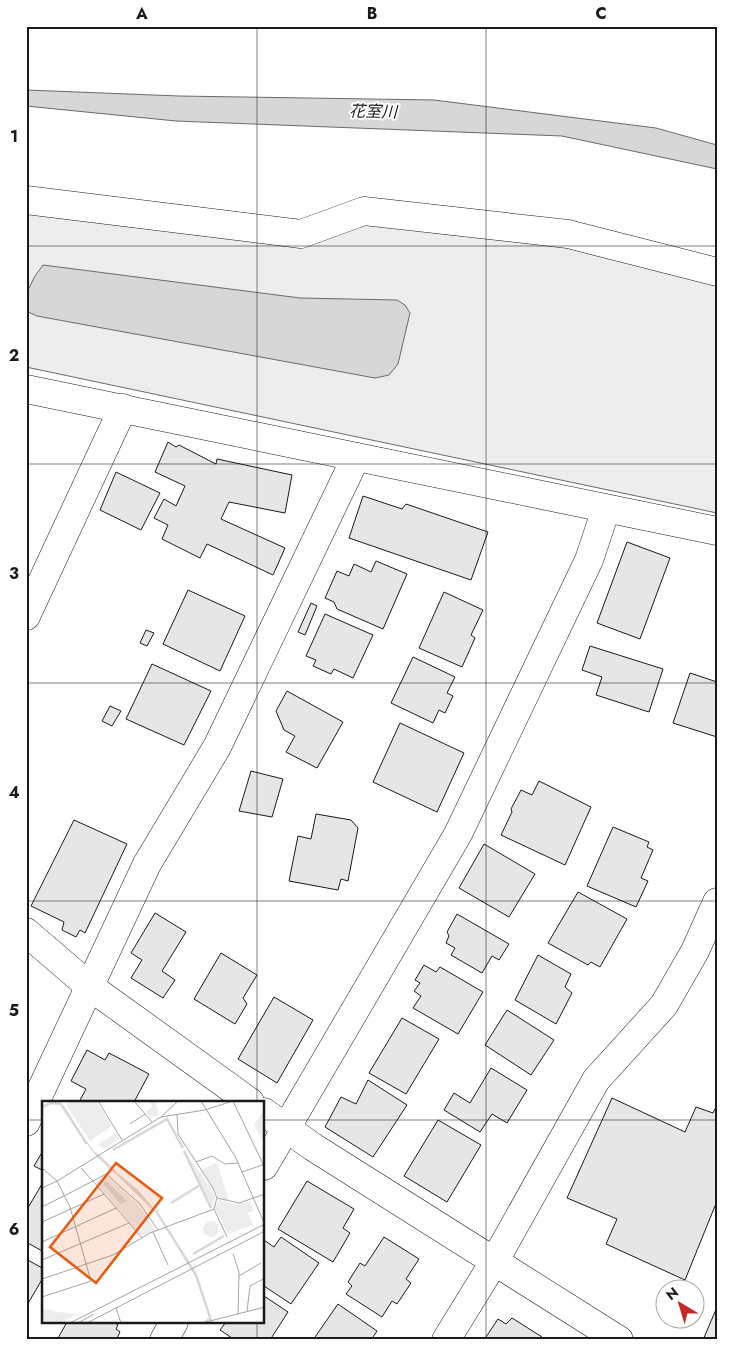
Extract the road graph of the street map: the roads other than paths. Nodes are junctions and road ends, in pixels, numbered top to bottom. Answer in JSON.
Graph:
{"nodes":[{"id":1,"x":26,"y":200,"type":"edge"},
{"id":2,"x":717,"y":272,"type":"edge"},
{"id":3,"x":26,"y":389,"type":"edge"},
{"id":4,"x":123,"y":408,"type":"junction"},
{"id":5,"x":356,"y":457,"type":"junction"},
{"id":6,"x":606,"y":509,"type":"junction"},
{"id":7,"x":717,"y":531,"type":"edge"},
{"id":8,"x":26,"y":616,"type":"edge"},
{"id":9,"x":717,"y":902,"type":"edge"},
{"id":10,"x":26,"y":932,"type":"edge"},
{"id":11,"x":89,"y":986,"type":"junction"},
{"id":12,"x":249,"y":1101,"type":"edge"},
{"id":13,"x":265,"y":1113,"type":"edge"},
{"id":14,"x":26,"y":1122,"type":"edge"},
{"id":15,"x":286,"y":1128,"type":"junction"},
{"id":16,"x":265,"y":1164,"type":"edge"},
{"id":17,"x":494,"y":1262,"type":"junction"},
{"id":18,"x":173,"y":1324,"type":"edge"},
{"id":19,"x":164,"y":1340,"type":"edge"},
{"id":20,"x":446,"y":1340,"type":"edge"},
{"id":21,"x":619,"y":1340,"type":"edge"}],
"edges":[{"from":1,"to":2,"type":"street"},
{"from":3,"to":4,"type":"street"},
{"from":4,"to":5,"type":"street"},
{"from":4,"to":8,"type":"street"},
{"from":5,"to":6,"type":"street"},
{"from":5,"to":11,"type":"street"},
{"from":6,"to":7,"type":"street"},
{"from":6,"to":15,"type":"street"},
{"from":9,"to":17,"type":"street"},
{"from":10,"to":11,"type":"street"},
{"from":11,"to":12,"type":"street"},
{"from":11,"to":14,"type":"street"},
{"from":13,"to":15,"type":"street"},
{"from":15,"to":16,"type":"street"},
{"from":15,"to":17,"type":"street"},
{"from":17,"to":20,"type":"street"},
{"from":17,"to":21,"type":"street"},
{"from":18,"to":19,"type":"street"}]}
